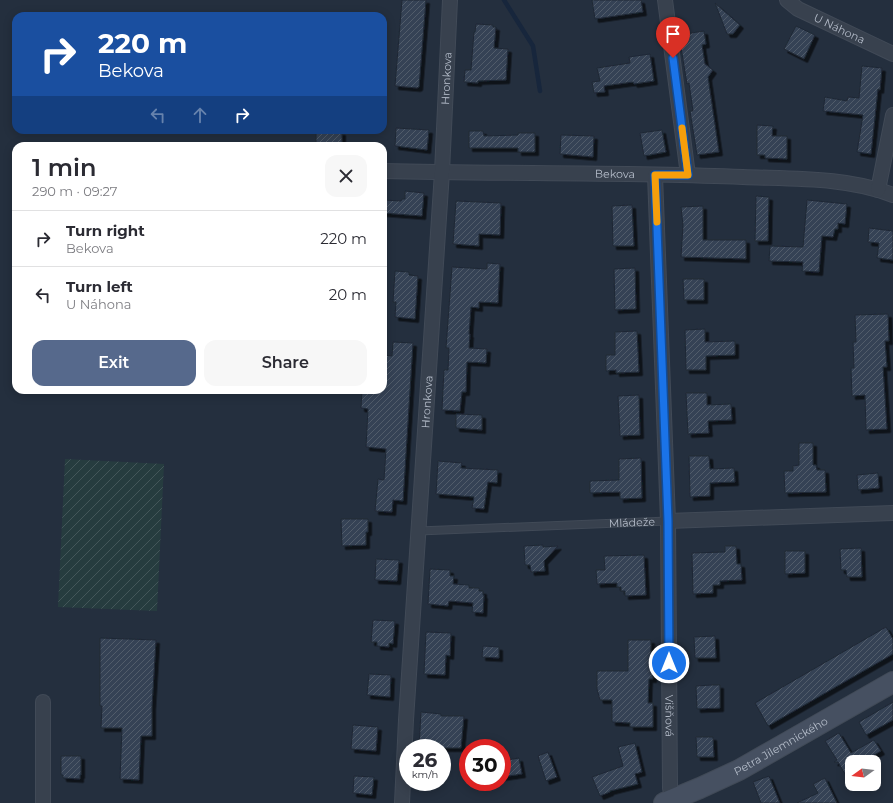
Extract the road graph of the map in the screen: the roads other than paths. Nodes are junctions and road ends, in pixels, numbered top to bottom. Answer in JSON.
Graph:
{"nodes":[{"id":1,"x":450,"y":0,"type":"edge"},
{"id":2,"x":665,"y":0,"type":"edge"},
{"id":3,"x":787,"y":0,"type":"edge"},
{"id":4,"x":893,"y":54,"type":"edge"},
{"id":5,"x":893,"y":114,"type":"edge"},
{"id":6,"x":387,"y":171,"type":"edge"},
{"id":7,"x":442,"y":172,"type":"junction"},
{"id":8,"x":655,"y":175,"type":"junction"},
{"id":9,"x":688,"y":175,"type":"junction"},
{"id":10,"x":878,"y":190,"type":"junction"},
{"id":11,"x":893,"y":196,"type":"edge"},
{"id":12,"x":893,"y":513,"type":"edge"},
{"id":13,"x":668,"y":521,"type":"junction"},
{"id":14,"x":419,"y":531,"type":"junction"},
{"id":15,"x":893,"y":682,"type":"edge"},
{"id":16,"x":43,"y":702,"type":"dead end"},
{"id":17,"x":669,"y":801,"type":"edge"},
{"id":18,"x":43,"y":803,"type":"edge"},
{"id":19,"x":402,"y":803,"type":"edge"}],
"edges":[{"from":1,"to":7,"type":"street","name":"Hronkova"},
{"from":2,"to":9,"type":"street"},
{"from":3,"to":4,"type":"street","name":"U Náhona"},
{"from":5,"to":10,"type":"street"},
{"from":6,"to":7,"type":"street","name":"Bekova"},
{"from":7,"to":8,"type":"street","name":"Bekova"},
{"from":7,"to":14,"type":"street","name":"Hronkova"},
{"from":8,"to":9,"type":"street","name":"Bekova"},
{"from":8,"to":13,"type":"street","name":"Višňová"},
{"from":9,"to":10,"type":"street","name":"Bekova"},
{"from":10,"to":11,"type":"street","name":"Bekova"},
{"from":12,"to":13,"type":"street","name":"Mládeže"},
{"from":13,"to":14,"type":"lane","name":"Mládeže"},
{"from":13,"to":17,"type":"street","name":"Višňová"},
{"from":14,"to":19,"type":"street","name":"Hronkova"},
{"from":15,"to":17,"type":"street","name":"Petra Jilemnického"},
{"from":16,"to":18,"type":"street"}]}
